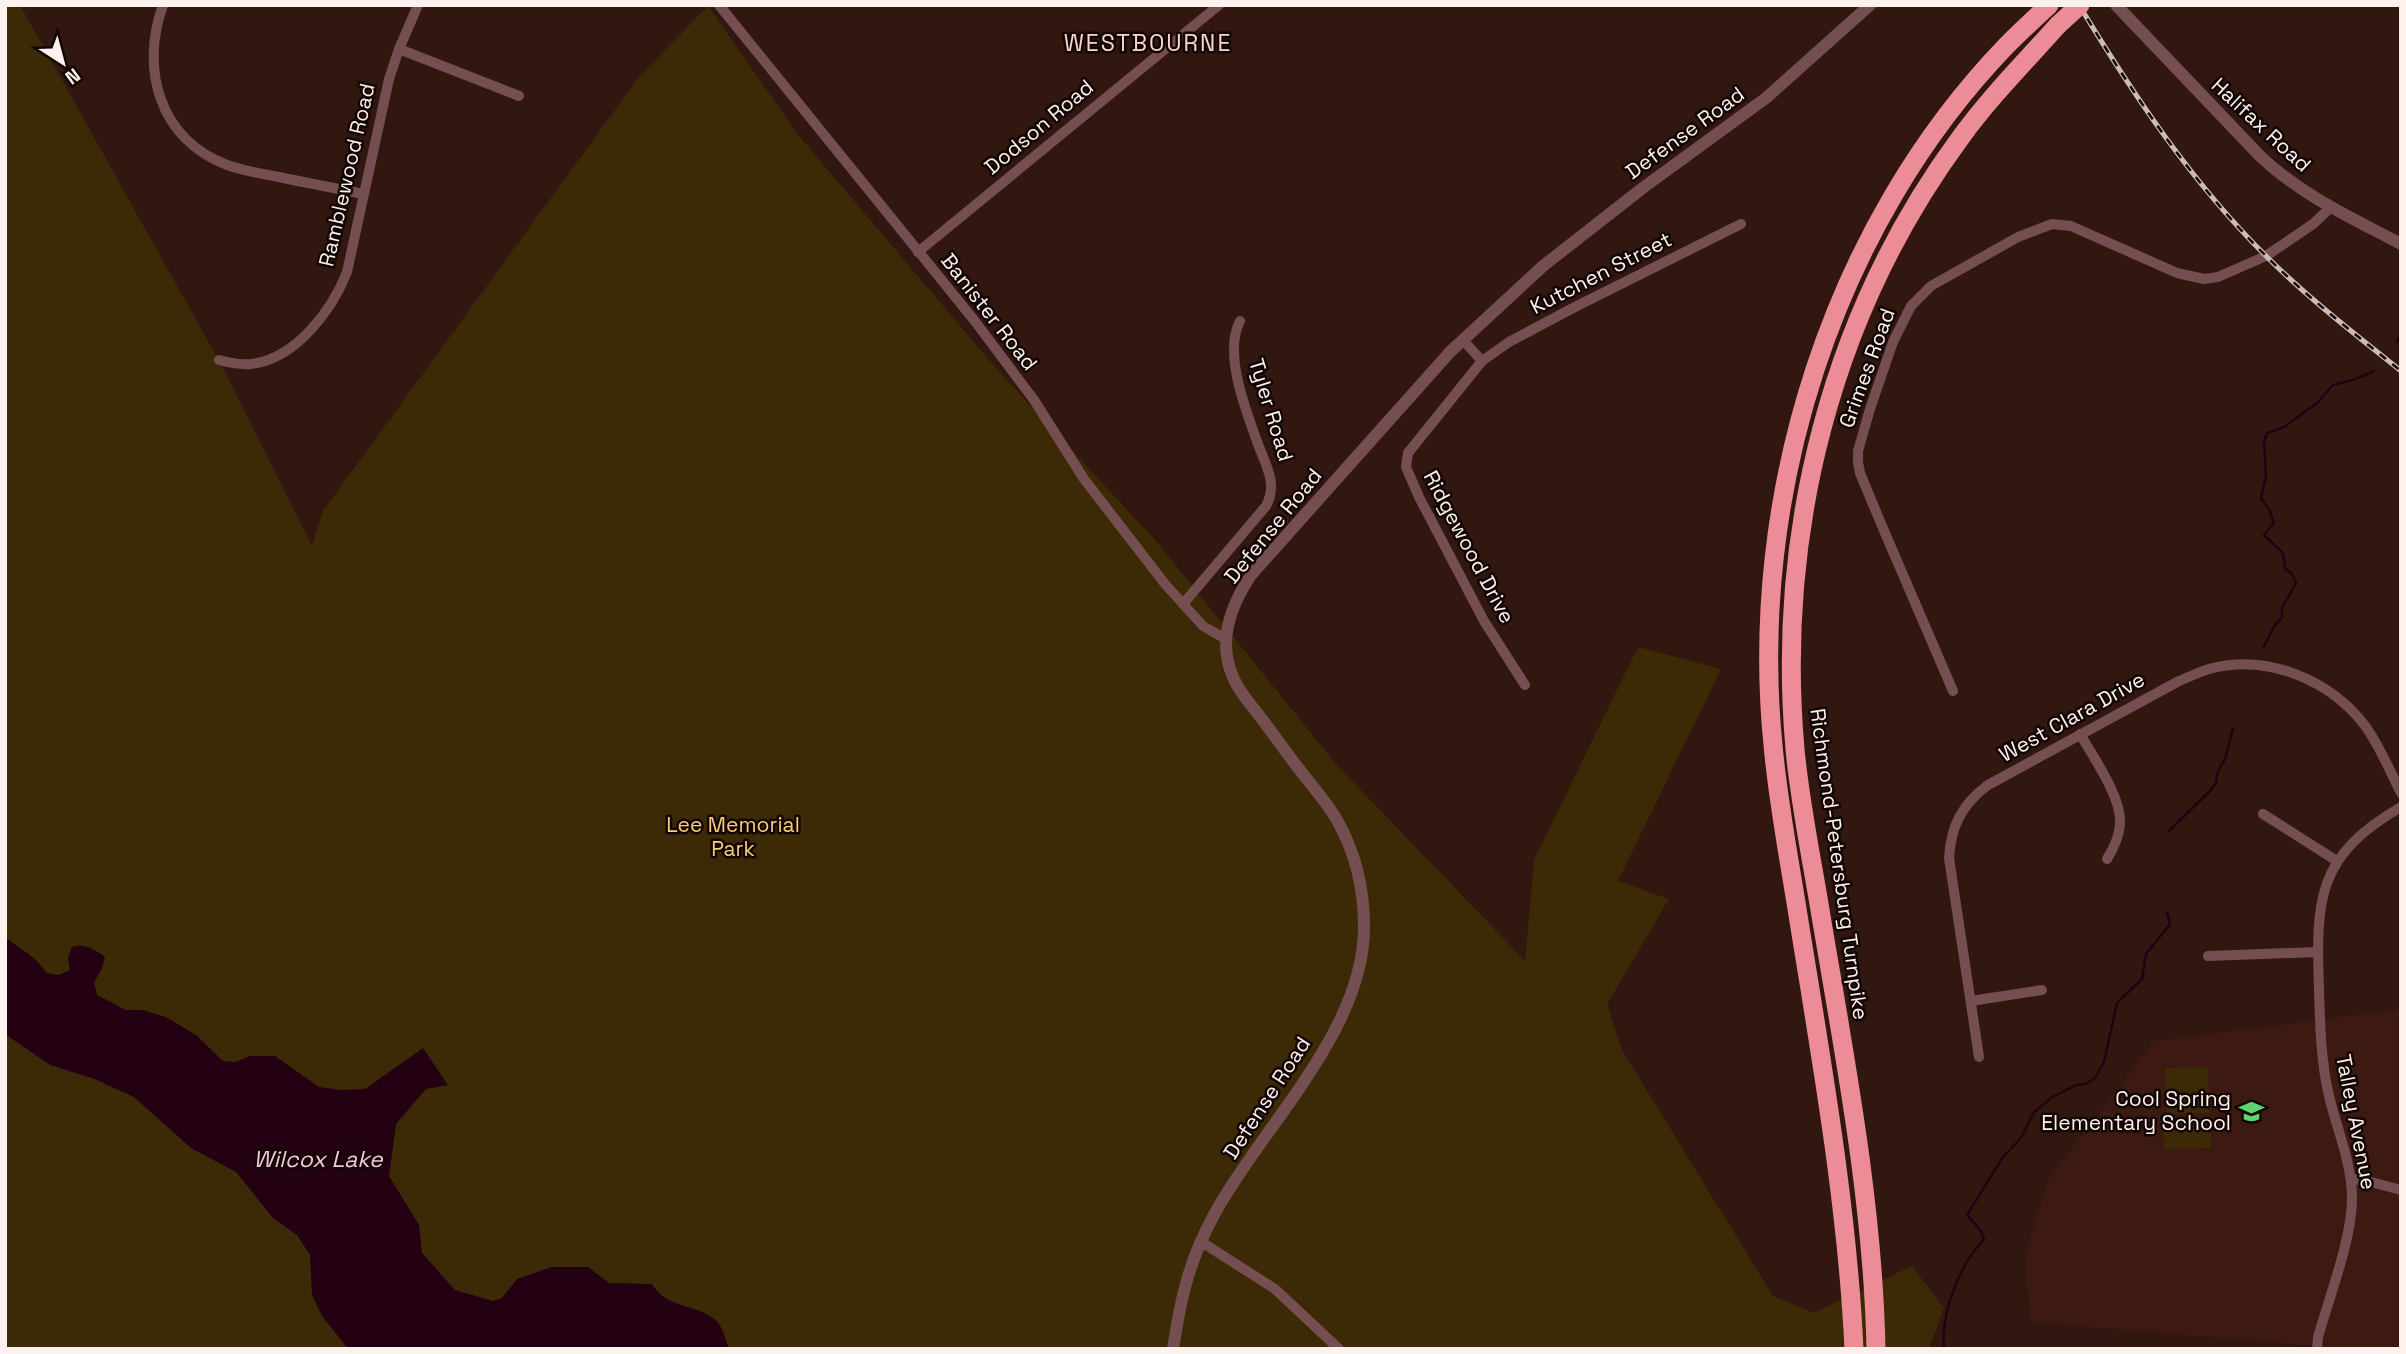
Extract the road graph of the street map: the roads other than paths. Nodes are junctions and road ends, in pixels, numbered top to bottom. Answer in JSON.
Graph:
{"nodes":[{"id":1,"x":163,"y":5,"type":"edge"},
{"id":2,"x":418,"y":5,"type":"edge"},
{"id":3,"x":719,"y":5,"type":"edge"},
{"id":4,"x":1219,"y":5,"type":"edge"},
{"id":5,"x":1871,"y":5,"type":"edge"},
{"id":6,"x":2080,"y":5,"type":"edge"},
{"id":7,"x":2116,"y":5,"type":"edge"},
{"id":8,"x":2048,"y":7,"type":"edge"},
{"id":9,"x":398,"y":49,"type":"junction"},
{"id":10,"x":519,"y":96,"type":"dead end"},
{"id":11,"x":363,"y":194,"type":"junction"},
{"id":12,"x":2331,"y":206,"type":"junction"},
{"id":13,"x":1741,"y":224,"type":"dead end"},
{"id":14,"x":2401,"y":244,"type":"edge"},
{"id":15,"x":918,"y":252,"type":"junction"},
{"id":16,"x":1240,"y":321,"type":"dead end"},
{"id":17,"x":1463,"y":340,"type":"junction"},
{"id":18,"x":219,"y":360,"type":"dead end"},
{"id":19,"x":1482,"y":361,"type":"junction"},
{"id":20,"x":1183,"y":604,"type":"junction"},
{"id":21,"x":1227,"y":640,"type":"junction"},
{"id":22,"x":1525,"y":685,"type":"dead end"},
{"id":23,"x":1953,"y":691,"type":"dead end"},
{"id":24,"x":2080,"y":734,"type":"junction"},
{"id":25,"x":2401,"y":793,"type":"edge"},
{"id":26,"x":2401,"y":807,"type":"edge"},
{"id":27,"x":2263,"y":814,"type":"dead end"},
{"id":28,"x":2107,"y":859,"type":"dead end"},
{"id":29,"x":2337,"y":860,"type":"junction"},
{"id":30,"x":2318,"y":952,"type":"junction"},
{"id":31,"x":2208,"y":956,"type":"dead end"},
{"id":32,"x":2042,"y":990,"type":"dead end"},
{"id":33,"x":1971,"y":1001,"type":"junction"},
{"id":34,"x":1979,"y":1057,"type":"dead end"},
{"id":35,"x":2351,"y":1179,"type":"junction"},
{"id":36,"x":2401,"y":1190,"type":"edge"},
{"id":37,"x":1200,"y":1241,"type":"junction"},
{"id":38,"x":1173,"y":1349,"type":"edge"},
{"id":39,"x":1339,"y":1349,"type":"edge"},
{"id":40,"x":1854,"y":1349,"type":"edge"},
{"id":41,"x":1876,"y":1349,"type":"edge"},
{"id":42,"x":2318,"y":1349,"type":"edge"}],
"edges":[{"from":1,"to":11,"type":"street"},
{"from":2,"to":9,"type":"street","name":"Ramblewood Road"},
{"from":3,"to":15,"type":"street","name":"Banister Road"},
{"from":4,"to":15,"type":"street","name":"Dodson Road"},
{"from":5,"to":17,"type":"street","name":"Defense Road"},
{"from":6,"to":41,"type":"highway","name":"Richmond-Petersburg Turnpike","bridge":true},
{"from":7,"to":12,"type":"street","name":"Halifax Road"},
{"from":8,"to":40,"type":"highway"},
{"from":9,"to":10,"type":"street"},
{"from":9,"to":11,"type":"street","name":"Ramblewood Road"},
{"from":11,"to":18,"type":"street","name":"Ramblewood Road"},
{"from":12,"to":14,"type":"street","name":"Halifax Road"},
{"from":12,"to":23,"type":"street","name":"Grimes Road"},
{"from":13,"to":19,"type":"street","name":"Kutchen Street"},
{"from":15,"to":20,"type":"street","name":"Banister Road"},
{"from":16,"to":20,"type":"street","name":"Tyler Road"},
{"from":17,"to":19,"type":"street"},
{"from":17,"to":21,"type":"street","name":"Defense Road"},
{"from":19,"to":22,"type":"street","name":"Ridgewood Drive"},
{"from":20,"to":21,"type":"street","name":"Banister Road"},
{"from":21,"to":37,"type":"street","name":"Defense Road"},
{"from":24,"to":25,"type":"street","name":"West Clara Drive"},
{"from":24,"to":28,"type":"street"},
{"from":24,"to":33,"type":"street","name":"West Clara Drive"},
{"from":26,"to":29,"type":"street","name":"Talley Avenue"},
{"from":27,"to":29,"type":"street"},
{"from":29,"to":30,"type":"street","name":"Talley Avenue"},
{"from":30,"to":31,"type":"street"},
{"from":30,"to":35,"type":"street","name":"Talley Avenue"},
{"from":32,"to":33,"type":"street"},
{"from":33,"to":34,"type":"street","name":"West Clara Drive"},
{"from":35,"to":36,"type":"street"},
{"from":35,"to":42,"type":"street","name":"Talley Avenue"},
{"from":37,"to":38,"type":"street","name":"Defense Road"},
{"from":37,"to":39,"type":"street"}]}
